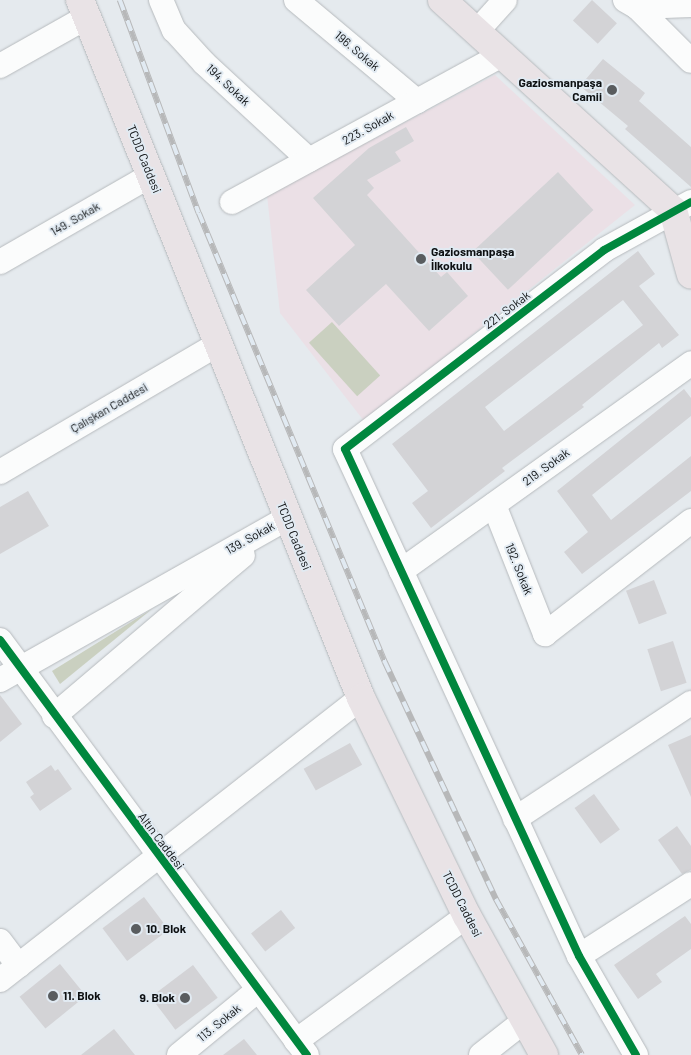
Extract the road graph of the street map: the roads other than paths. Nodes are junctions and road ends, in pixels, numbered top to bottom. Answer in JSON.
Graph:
{"nodes":[{"id":1,"x":161,"y":0,"type":"edge"},
{"id":2,"x":296,"y":0,"type":"edge"},
{"id":3,"x":442,"y":0,"type":"edge"},
{"id":4,"x":504,"y":0,"type":"edge"},
{"id":5,"x":631,"y":2,"type":"edge"},
{"id":6,"x":691,"y":5,"type":"edge"},
{"id":7,"x":84,"y":8,"type":"edge"},
{"id":8,"x":478,"y":30,"type":"junction"},
{"id":9,"x":503,"y":54,"type":"junction"},
{"id":10,"x":691,"y":61,"type":"edge"},
{"id":11,"x":0,"y":66,"type":"edge"},
{"id":12,"x":417,"y":101,"type":"junction"},
{"id":13,"x":309,"y":160,"type":"junction"},
{"id":14,"x":151,"y":175,"type":"junction"},
{"id":15,"x":232,"y":202,"type":"dead end"},
{"id":16,"x":682,"y":206,"type":"edge"},
{"id":17,"x":0,"y":262,"type":"edge"},
{"id":18,"x":691,"y":275,"type":"edge"},
{"id":19,"x":218,"y":344,"type":"junction"},
{"id":20,"x":691,"y":363,"type":"edge"},
{"id":21,"x":0,"y":472,"type":"edge"},
{"id":22,"x":494,"y":504,"type":"junction"},
{"id":23,"x":286,"y":518,"type":"junction"},
{"id":24,"x":691,"y":520,"type":"edge"},
{"id":25,"x":401,"y":571,"type":"junction"},
{"id":26,"x":0,"y":640,"type":"edge"},
{"id":27,"x":10,"y":674,"type":"edge"},
{"id":28,"x":361,"y":698,"type":"junction"},
{"id":29,"x":691,"y":703,"type":"edge"},
{"id":30,"x":54,"y":716,"type":"junction"},
{"id":31,"x":514,"y":819,"type":"junction"},
{"id":32,"x":159,"y":856,"type":"junction"},
{"id":33,"x":691,"y":884,"type":"edge"},
{"id":34,"x":467,"y":916,"type":"junction"},
{"id":35,"x":0,"y":941,"type":"edge"},
{"id":36,"x":579,"y":956,"type":"junction"},
{"id":37,"x":19,"y":966,"type":"junction"},
{"id":38,"x":0,"y":980,"type":"edge"},
{"id":39,"x":258,"y":990,"type":"junction"},
{"id":40,"x":524,"y":1022,"type":"junction"},
{"id":41,"x":301,"y":1048,"type":"edge"},
{"id":42,"x":180,"y":1055,"type":"edge"},
{"id":43,"x":481,"y":1055,"type":"edge"},
{"id":44,"x":544,"y":1055,"type":"edge"},
{"id":45,"x":636,"y":1055,"type":"edge"}],
"edges":[{"from":1,"to":13,"type":"street","name":"194. Sokak"},
{"from":2,"to":12,"type":"street","name":"196. Sokak"},
{"from":3,"to":8,"type":"main road"},
{"from":4,"to":8,"type":"street"},
{"from":5,"to":6,"type":"street"},
{"from":5,"to":10,"type":"street"},
{"from":7,"to":11,"type":"street"},
{"from":7,"to":14,"type":"main road","name":"TCDD Caddesi"},
{"from":8,"to":9,"type":"main road"},
{"from":9,"to":12,"type":"street","name":"223. Sokak"},
{"from":9,"to":16,"type":"main road"},
{"from":12,"to":13,"type":"street","name":"223. Sokak"},
{"from":13,"to":15,"type":"street","name":"223. Sokak"},
{"from":14,"to":17,"type":"street","name":"149. Sokak"},
{"from":14,"to":19,"type":"main road","name":"TCDD Caddesi"},
{"from":16,"to":18,"type":"main road"},
{"from":16,"to":25,"type":"street","name":"221. Sokak"},
{"from":19,"to":21,"type":"street","name":"Çalışkan Caddesi"},
{"from":19,"to":23,"type":"main road","name":"TCDD Caddesi"},
{"from":20,"to":22,"type":"street","name":"219. Sokak"},
{"from":22,"to":24,"type":"street","name":"192. Sokak"},
{"from":22,"to":25,"type":"street","name":"219. Sokak"},
{"from":23,"to":27,"type":"street","name":"139. Sokak"},
{"from":23,"to":28,"type":"main road","name":"TCDD Caddesi"},
{"from":23,"to":30,"type":"street","name":"139. Sokak"},
{"from":25,"to":31,"type":"street"},
{"from":26,"to":27,"type":"street","name":"Altın Caddesi"},
{"from":27,"to":30,"type":"street","name":"Altın Caddesi"},
{"from":28,"to":32,"type":"street"},
{"from":28,"to":34,"type":"main road","name":"TCDD Caddesi"},
{"from":29,"to":31,"type":"street"},
{"from":30,"to":32,"type":"street","name":"Altın Caddesi"},
{"from":31,"to":36,"type":"street"},
{"from":32,"to":37,"type":"street"},
{"from":32,"to":39,"type":"street","name":"Altın Caddesi"},
{"from":33,"to":36,"type":"street"},
{"from":34,"to":40,"type":"main road","name":"TCDD Caddesi"},
{"from":34,"to":41,"type":"street"},
{"from":35,"to":37,"type":"street"},
{"from":36,"to":45,"type":"street"},
{"from":37,"to":38,"type":"street"},
{"from":39,"to":41,"type":"street","name":"Altın Caddesi"},
{"from":39,"to":42,"type":"street","name":"113. Sokak"},
{"from":40,"to":43,"type":"street"},
{"from":40,"to":44,"type":"main road","name":"TCDD Caddesi"}]}
